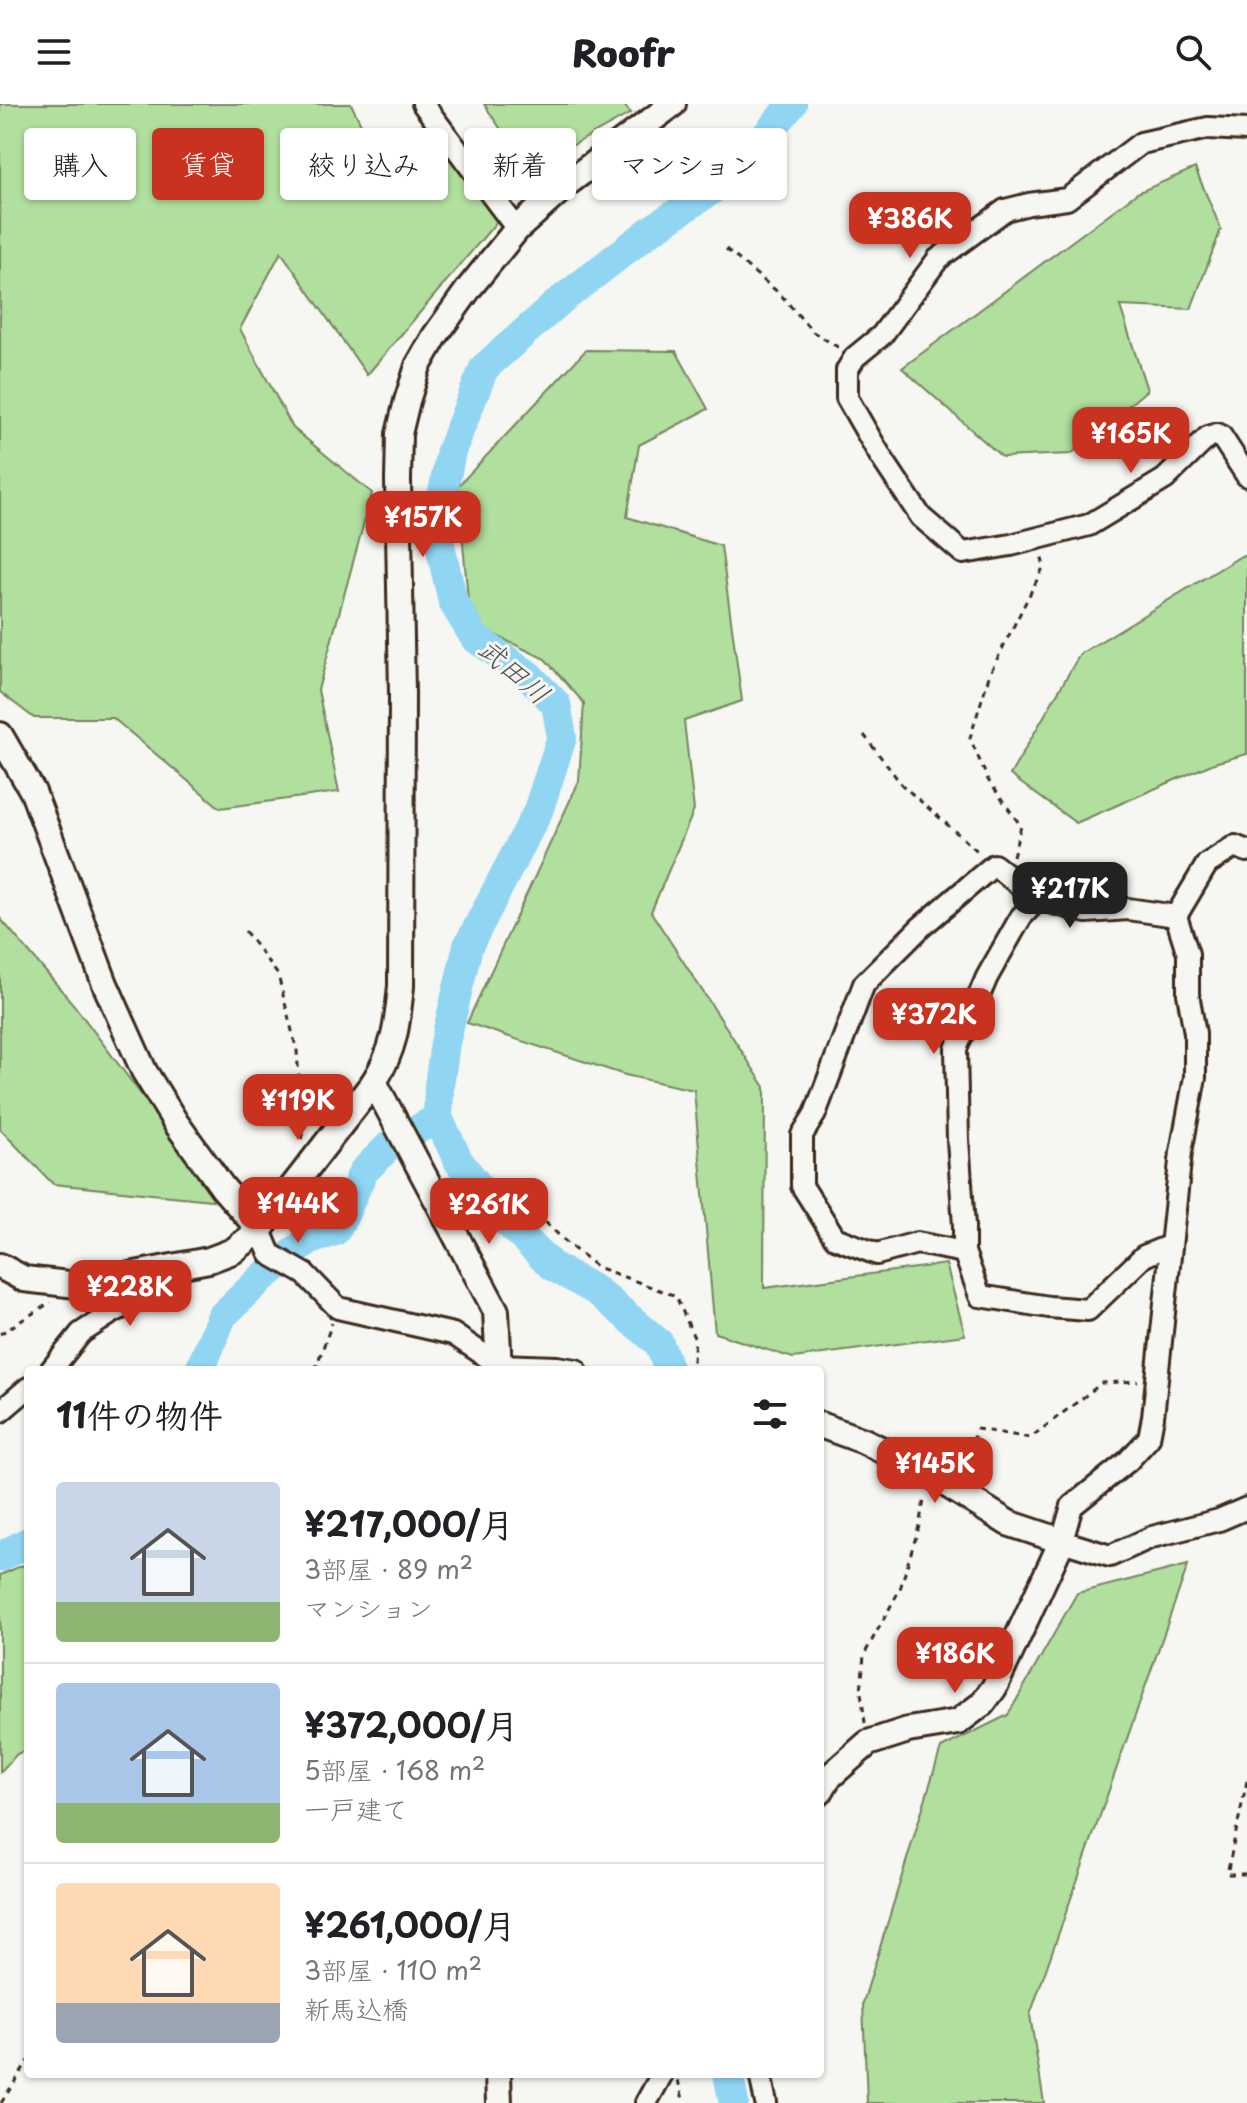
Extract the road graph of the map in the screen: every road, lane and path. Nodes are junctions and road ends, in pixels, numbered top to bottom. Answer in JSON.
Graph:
{"nodes":[{"id":1,"x":423,"y":104,"type":"edge"},
{"id":2,"x":673,"y":104,"type":"edge"},
{"id":3,"x":1247,"y":130,"type":"edge"},
{"id":4,"x":517,"y":229,"type":"junction"},
{"id":5,"x":726,"y":249,"type":"dead end"},
{"id":6,"x":855,"y":357,"type":"junction"},
{"id":7,"x":1247,"y":476,"type":"edge"},
{"id":8,"x":1037,"y":539,"type":"junction"},
{"id":9,"x":0,"y":735,"type":"edge"},
{"id":10,"x":864,"y":735,"type":"dead end"},
{"id":11,"x":1247,"y":851,"type":"edge"},
{"id":12,"x":1001,"y":870,"type":"junction"},
{"id":13,"x":1038,"y":899,"type":"junction"},
{"id":14,"x":1176,"y":916,"type":"junction"},
{"id":15,"x":245,"y":931,"type":"dead end"},
{"id":16,"x":378,"y":1091,"type":"junction"},
{"id":17,"x":299,"y":1148,"type":"dead end"},
{"id":18,"x":511,"y":1189,"type":"dead end"},
{"id":19,"x":260,"y":1230,"type":"junction"},
{"id":20,"x":1171,"y":1245,"type":"junction"},
{"id":21,"x":964,"y":1252,"type":"junction"},
{"id":22,"x":0,"y":1266,"type":"edge"},
{"id":23,"x":165,"y":1268,"type":"junction"},
{"id":24,"x":77,"y":1285,"type":"junction"},
{"id":25,"x":338,"y":1308,"type":"junction"},
{"id":26,"x":0,"y":1334,"type":"edge"},
{"id":27,"x":54,"y":1366,"type":"edge"},
{"id":28,"x":316,"y":1366,"type":"edge"},
{"id":29,"x":498,"y":1366,"type":"edge"},
{"id":30,"x":499,"y":1366,"type":"edge"},
{"id":31,"x":692,"y":1366,"type":"edge"},
{"id":32,"x":1158,"y":1380,"type":"junction"},
{"id":33,"x":24,"y":1391,"type":"edge"},
{"id":34,"x":0,"y":1412,"type":"edge"},
{"id":35,"x":824,"y":1426,"type":"edge"},
{"id":36,"x":930,"y":1474,"type":"junction"},
{"id":37,"x":1247,"y":1508,"type":"edge"},
{"id":38,"x":1062,"y":1541,"type":"junction"},
{"id":39,"x":868,"y":1743,"type":"junction"},
{"id":40,"x":1247,"y":1781,"type":"edge"},
{"id":41,"x":824,"y":1785,"type":"edge"},
{"id":42,"x":1247,"y":1874,"type":"edge"},
{"id":43,"x":24,"y":2067,"type":"edge"},
{"id":44,"x":660,"y":2078,"type":"edge"},
{"id":45,"x":678,"y":2078,"type":"edge"},
{"id":46,"x":761,"y":2078,"type":"edge"},
{"id":47,"x":1,"y":2103,"type":"edge"},
{"id":48,"x":646,"y":2103,"type":"edge"},
{"id":49,"x":684,"y":2103,"type":"edge"},
{"id":50,"x":766,"y":2103,"type":"edge"}],
"edges":[{"from":1,"to":4,"type":"street"},
{"from":2,"to":4,"type":"street"},
{"from":3,"to":6,"type":"street"},
{"from":4,"to":16,"type":"street"},
{"from":5,"to":6,"type":"path"},
{"from":6,"to":8,"type":"street"},
{"from":7,"to":8,"type":"street"},
{"from":8,"to":12,"type":"path"},
{"from":9,"to":19,"type":"street"},
{"from":10,"to":12,"type":"path"},
{"from":11,"to":14,"type":"street"},
{"from":12,"to":13,"type":"street"},
{"from":12,"to":21,"type":"street"},
{"from":13,"to":14,"type":"street"},
{"from":13,"to":21,"type":"street"},
{"from":14,"to":20,"type":"street"},
{"from":15,"to":17,"type":"path"},
{"from":16,"to":19,"type":"street"},
{"from":16,"to":30,"type":"street"},
{"from":18,"to":31,"type":"path"},
{"from":19,"to":23,"type":"street"},
{"from":19,"to":25,"type":"street"},
{"from":20,"to":21,"type":"street"},
{"from":20,"to":32,"type":"street"},
{"from":22,"to":24,"type":"street"},
{"from":23,"to":24,"type":"street"},
{"from":23,"to":27,"type":"street"},
{"from":24,"to":26,"type":"path"},
{"from":25,"to":28,"type":"path"},
{"from":25,"to":29,"type":"street"},
{"from":32,"to":36,"type":"path"},
{"from":32,"to":38,"type":"street"},
{"from":33,"to":34,"type":"street"},
{"from":35,"to":36,"type":"street"},
{"from":36,"to":38,"type":"street"},
{"from":36,"to":39,"type":"path"},
{"from":37,"to":38,"type":"street"},
{"from":38,"to":39,"type":"street"},
{"from":39,"to":41,"type":"street"},
{"from":40,"to":42,"type":"path"},
{"from":43,"to":47,"type":"path"},
{"from":44,"to":48,"type":"street"},
{"from":45,"to":49,"type":"path"},
{"from":46,"to":50,"type":"street"}]}
